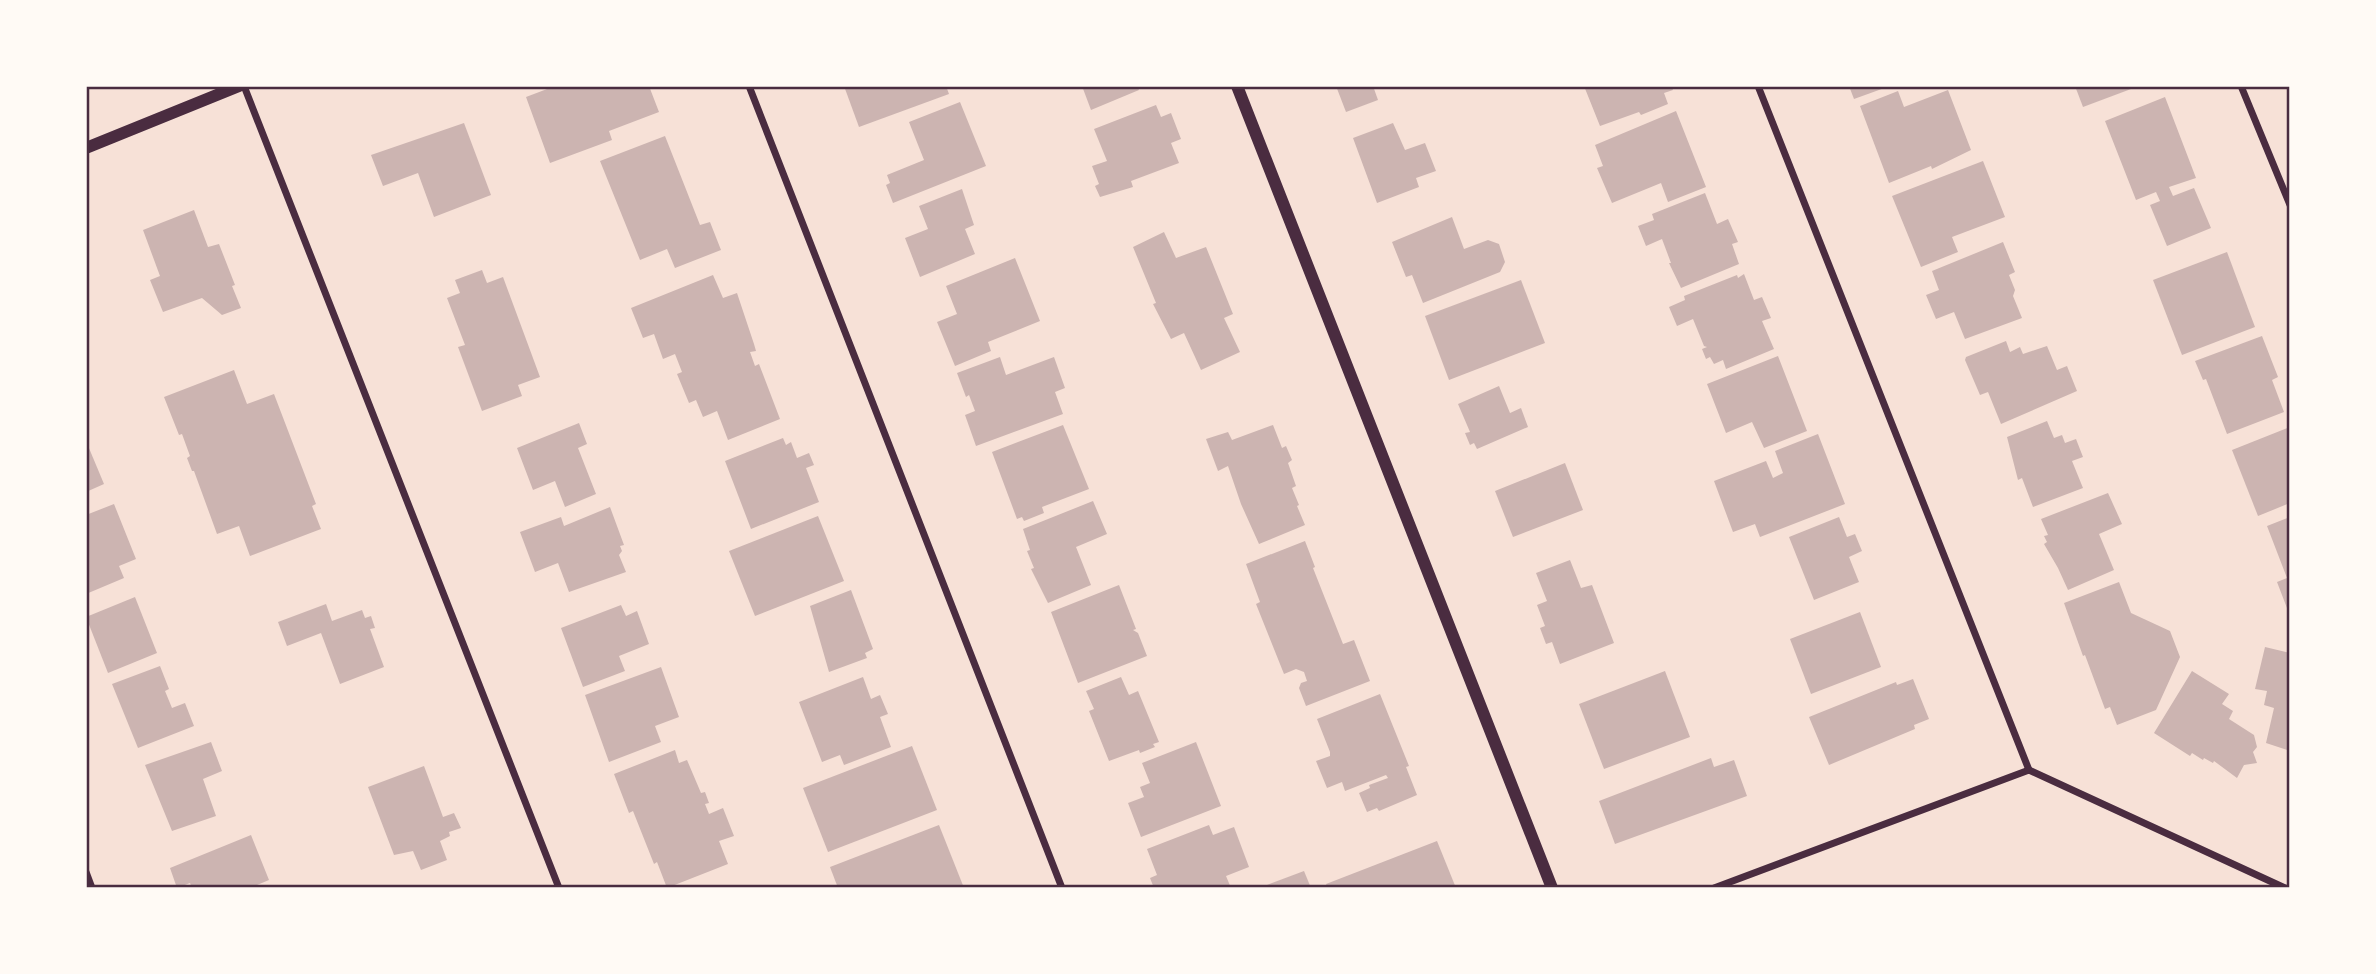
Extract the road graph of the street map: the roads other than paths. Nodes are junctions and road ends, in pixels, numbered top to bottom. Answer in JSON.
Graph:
{"nodes":[{"id":1,"x":242,"y":86,"type":"edge"},
{"id":2,"x":749,"y":86,"type":"edge"},
{"id":3,"x":1237,"y":86,"type":"edge"},
{"id":4,"x":1758,"y":86,"type":"edge"},
{"id":5,"x":2241,"y":86,"type":"edge"},
{"id":6,"x":86,"y":148,"type":"edge"},
{"id":7,"x":2290,"y":205,"type":"edge"},
{"id":8,"x":2029,"y":770,"type":"junction"},
{"id":9,"x":86,"y":872,"type":"edge"},
{"id":10,"x":92,"y":888,"type":"edge"},
{"id":11,"x":559,"y":888,"type":"edge"},
{"id":12,"x":1062,"y":888,"type":"edge"},
{"id":13,"x":1552,"y":888,"type":"edge"},
{"id":14,"x":1714,"y":888,"type":"edge"},
{"id":15,"x":2285,"y":888,"type":"edge"}],
"edges":[{"from":1,"to":6,"type":"street"},
{"from":1,"to":11,"type":"street"},
{"from":2,"to":12,"type":"street"},
{"from":3,"to":13,"type":"street"},
{"from":4,"to":8,"type":"street"},
{"from":5,"to":7,"type":"street"},
{"from":8,"to":14,"type":"street"},
{"from":8,"to":15,"type":"street"},
{"from":9,"to":10,"type":"street"}]}
